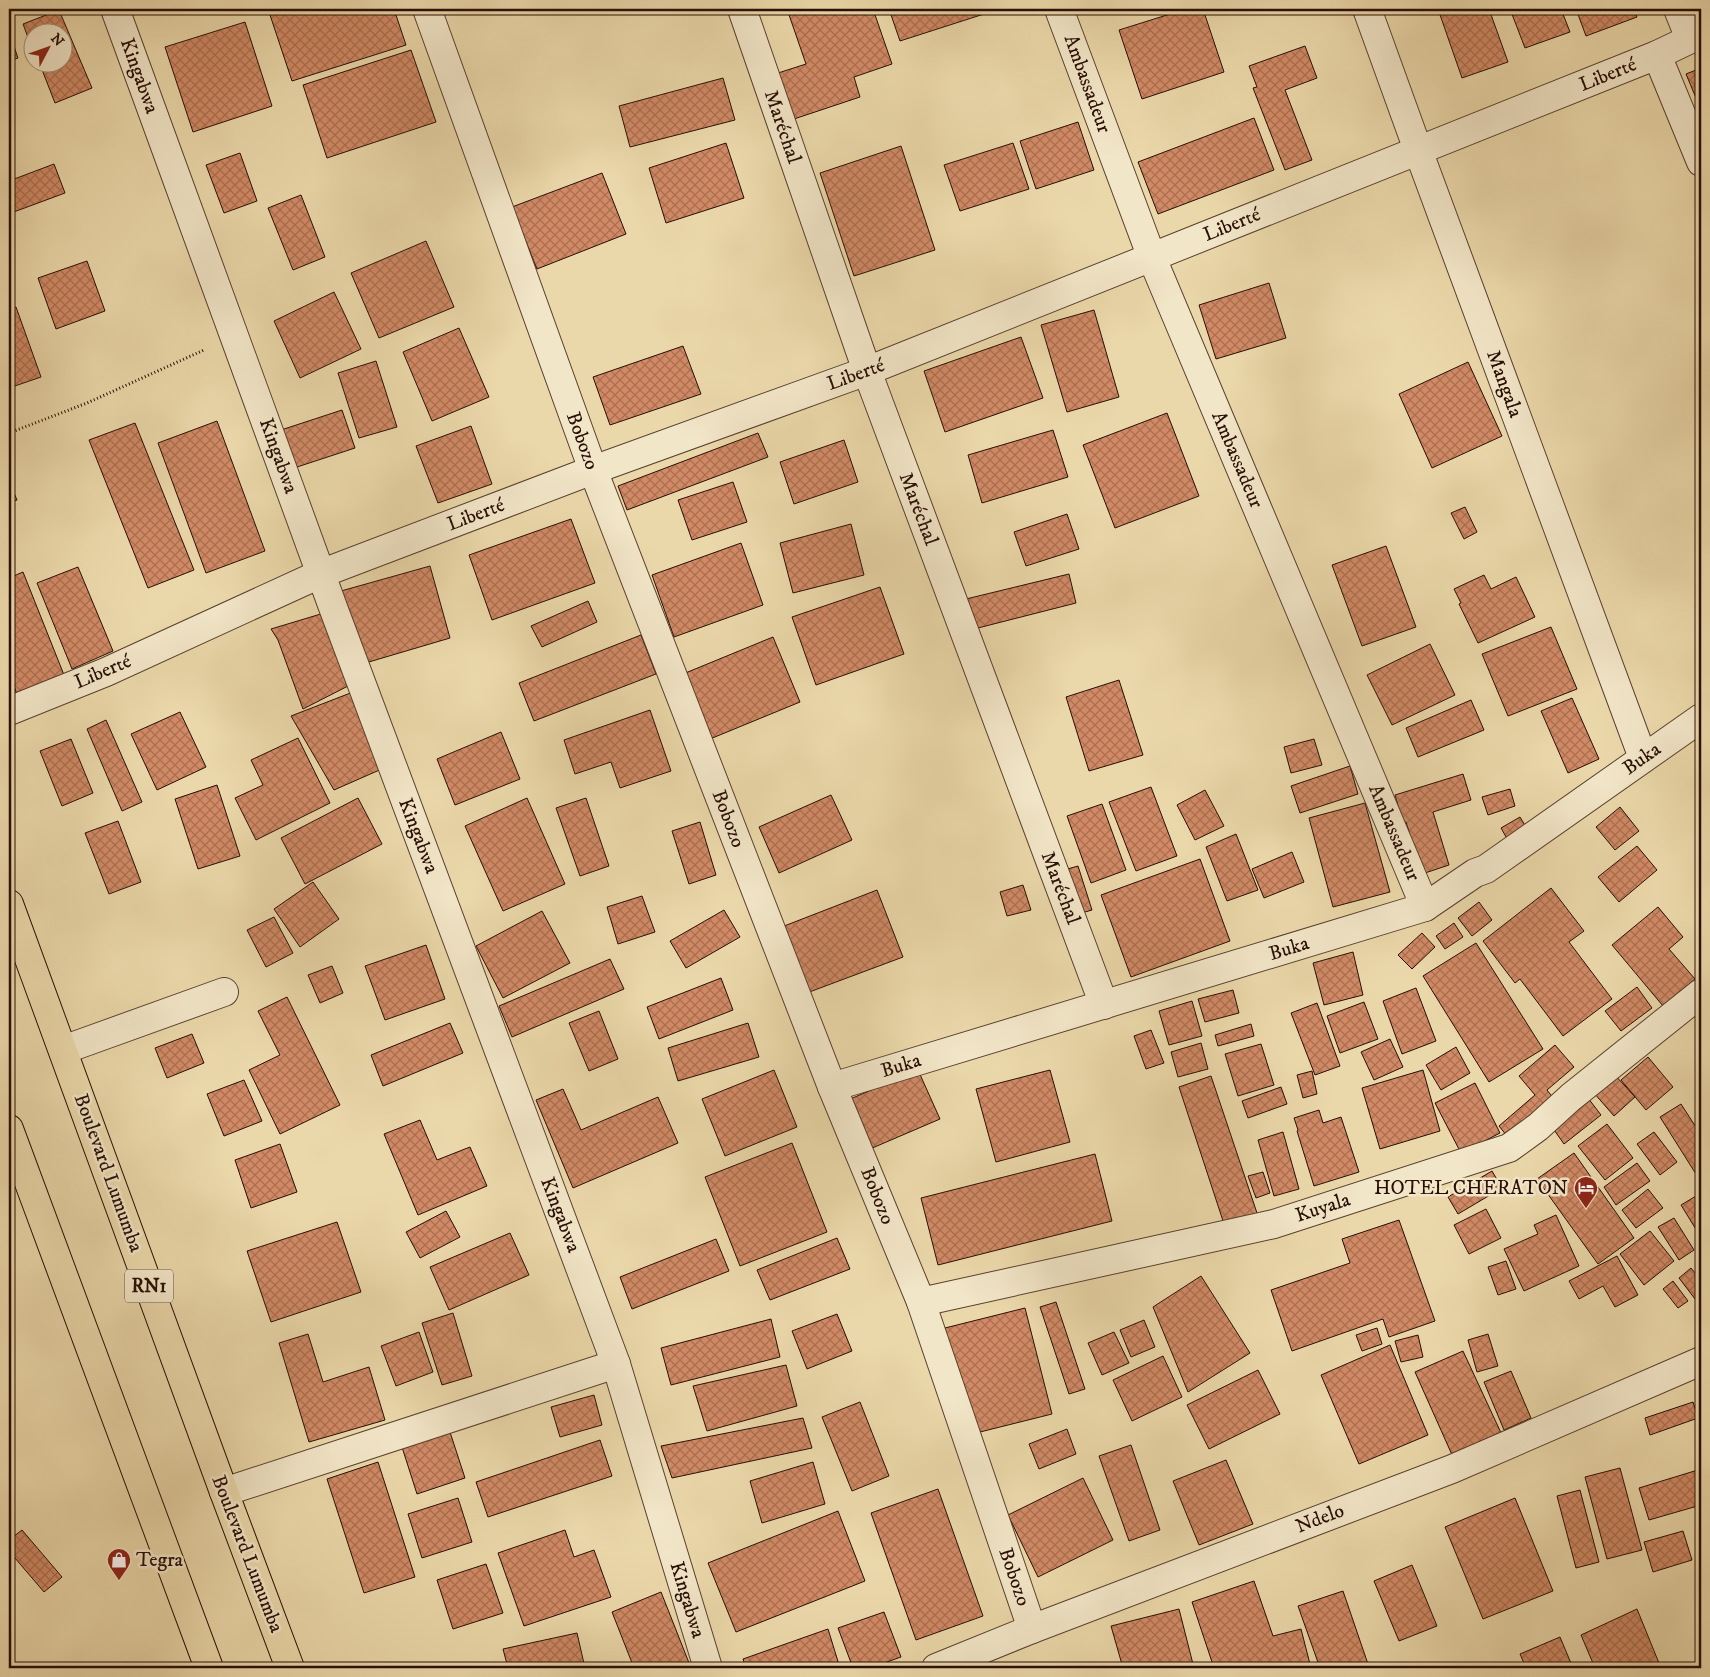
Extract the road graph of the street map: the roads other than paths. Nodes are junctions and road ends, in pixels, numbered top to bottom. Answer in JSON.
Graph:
{"nodes":[{"id":1,"x":114,"y":9,"type":"edge"},
{"id":2,"x":427,"y":9,"type":"edge"},
{"id":3,"x":742,"y":9,"type":"edge"},
{"id":4,"x":1059,"y":9,"type":"edge"},
{"id":5,"x":1367,"y":9,"type":"edge"},
{"id":6,"x":1678,"y":9,"type":"edge"},
{"id":7,"x":1696,"y":37,"type":"edge"},
{"id":8,"x":1657,"y":55,"type":"junction"},
{"id":9,"x":1418,"y":150,"type":"junction"},
{"id":10,"x":1701,"y":162,"type":"edge"},
{"id":11,"x":1152,"y":258,"type":"junction"},
{"id":12,"x":867,"y":372,"type":"junction"},
{"id":13,"x":593,"y":470,"type":"junction"},
{"id":14,"x":320,"y":574,"type":"junction"},
{"id":15,"x":9,"y":711,"type":"edge"},
{"id":16,"x":1701,"y":718,"type":"edge"},
{"id":17,"x":1643,"y":758,"type":"junction"},
{"id":18,"x":9,"y":904,"type":"edge"},
{"id":19,"x":1425,"y":907,"type":"junction"},
{"id":20,"x":224,"y":992,"type":"dead end"},
{"id":21,"x":1701,"y":993,"type":"edge"},
{"id":22,"x":1104,"y":1005,"type":"junction"},
{"id":23,"x":63,"y":1050,"type":"junction"},
{"id":24,"x":832,"y":1087,"type":"junction"},
{"id":25,"x":9,"y":1129,"type":"edge"},
{"id":26,"x":921,"y":1302,"type":"junction"},
{"id":27,"x":1701,"y":1361,"type":"edge"},
{"id":28,"x":616,"y":1364,"type":"junction"},
{"id":29,"x":224,"y":1492,"type":"junction"},
{"id":30,"x":1032,"y":1629,"type":"junction"},
{"id":31,"x":209,"y":1668,"type":"edge"},
{"id":32,"x":290,"y":1668,"type":"edge"},
{"id":33,"x":708,"y":1668,"type":"edge"},
{"id":34,"x":936,"y":1668,"type":"edge"}],
"edges":[{"from":1,"to":14,"type":"street","name":"Kingabwa"},
{"from":2,"to":13,"type":"street","name":"Bobozo"},
{"from":3,"to":12,"type":"street","name":"Maréchal"},
{"from":4,"to":11,"type":"street","name":"Ambassadeur"},
{"from":5,"to":9,"type":"street","name":"Mangala"},
{"from":6,"to":7,"type":"street"},
{"from":7,"to":8,"type":"street","name":"Liberté"},
{"from":8,"to":9,"type":"street","name":"Liberté"},
{"from":8,"to":10,"type":"street"},
{"from":9,"to":11,"type":"street","name":"Liberté"},
{"from":9,"to":17,"type":"street","name":"Mangala"},
{"from":11,"to":12,"type":"street","name":"Liberté"},
{"from":11,"to":19,"type":"street","name":"Ambassadeur"},
{"from":12,"to":13,"type":"street","name":"Liberté"},
{"from":12,"to":22,"type":"street","name":"Maréchal"},
{"from":13,"to":14,"type":"street","name":"Liberté"},
{"from":13,"to":24,"type":"street","name":"Bobozo"},
{"from":14,"to":15,"type":"street","name":"Liberté"},
{"from":14,"to":28,"type":"street","name":"Kingabwa"},
{"from":16,"to":17,"type":"street","name":"Buka"},
{"from":17,"to":19,"type":"street","name":"Buka"},
{"from":18,"to":23,"type":"highway","name":"Boulevard Lumumba","number":"RN1"},
{"from":19,"to":22,"type":"street","name":"Buka"},
{"from":20,"to":23,"type":"street"},
{"from":21,"to":26,"type":"street","name":"Kuyala"},
{"from":22,"to":24,"type":"street","name":"Buka"},
{"from":23,"to":29,"type":"highway","name":"Boulevard Lumumba","number":"RN1"},
{"from":24,"to":26,"type":"street","name":"Bobozo"},
{"from":25,"to":31,"type":"highway"},
{"from":26,"to":30,"type":"street","name":"Bobozo"},
{"from":27,"to":30,"type":"street","name":"Ndelo"},
{"from":28,"to":29,"type":"street"},
{"from":28,"to":33,"type":"street","name":"Kingabwa"},
{"from":29,"to":32,"type":"highway","name":"Boulevard Lumumba","number":"RN1"},
{"from":30,"to":34,"type":"street","name":"Ndelo"}]}
